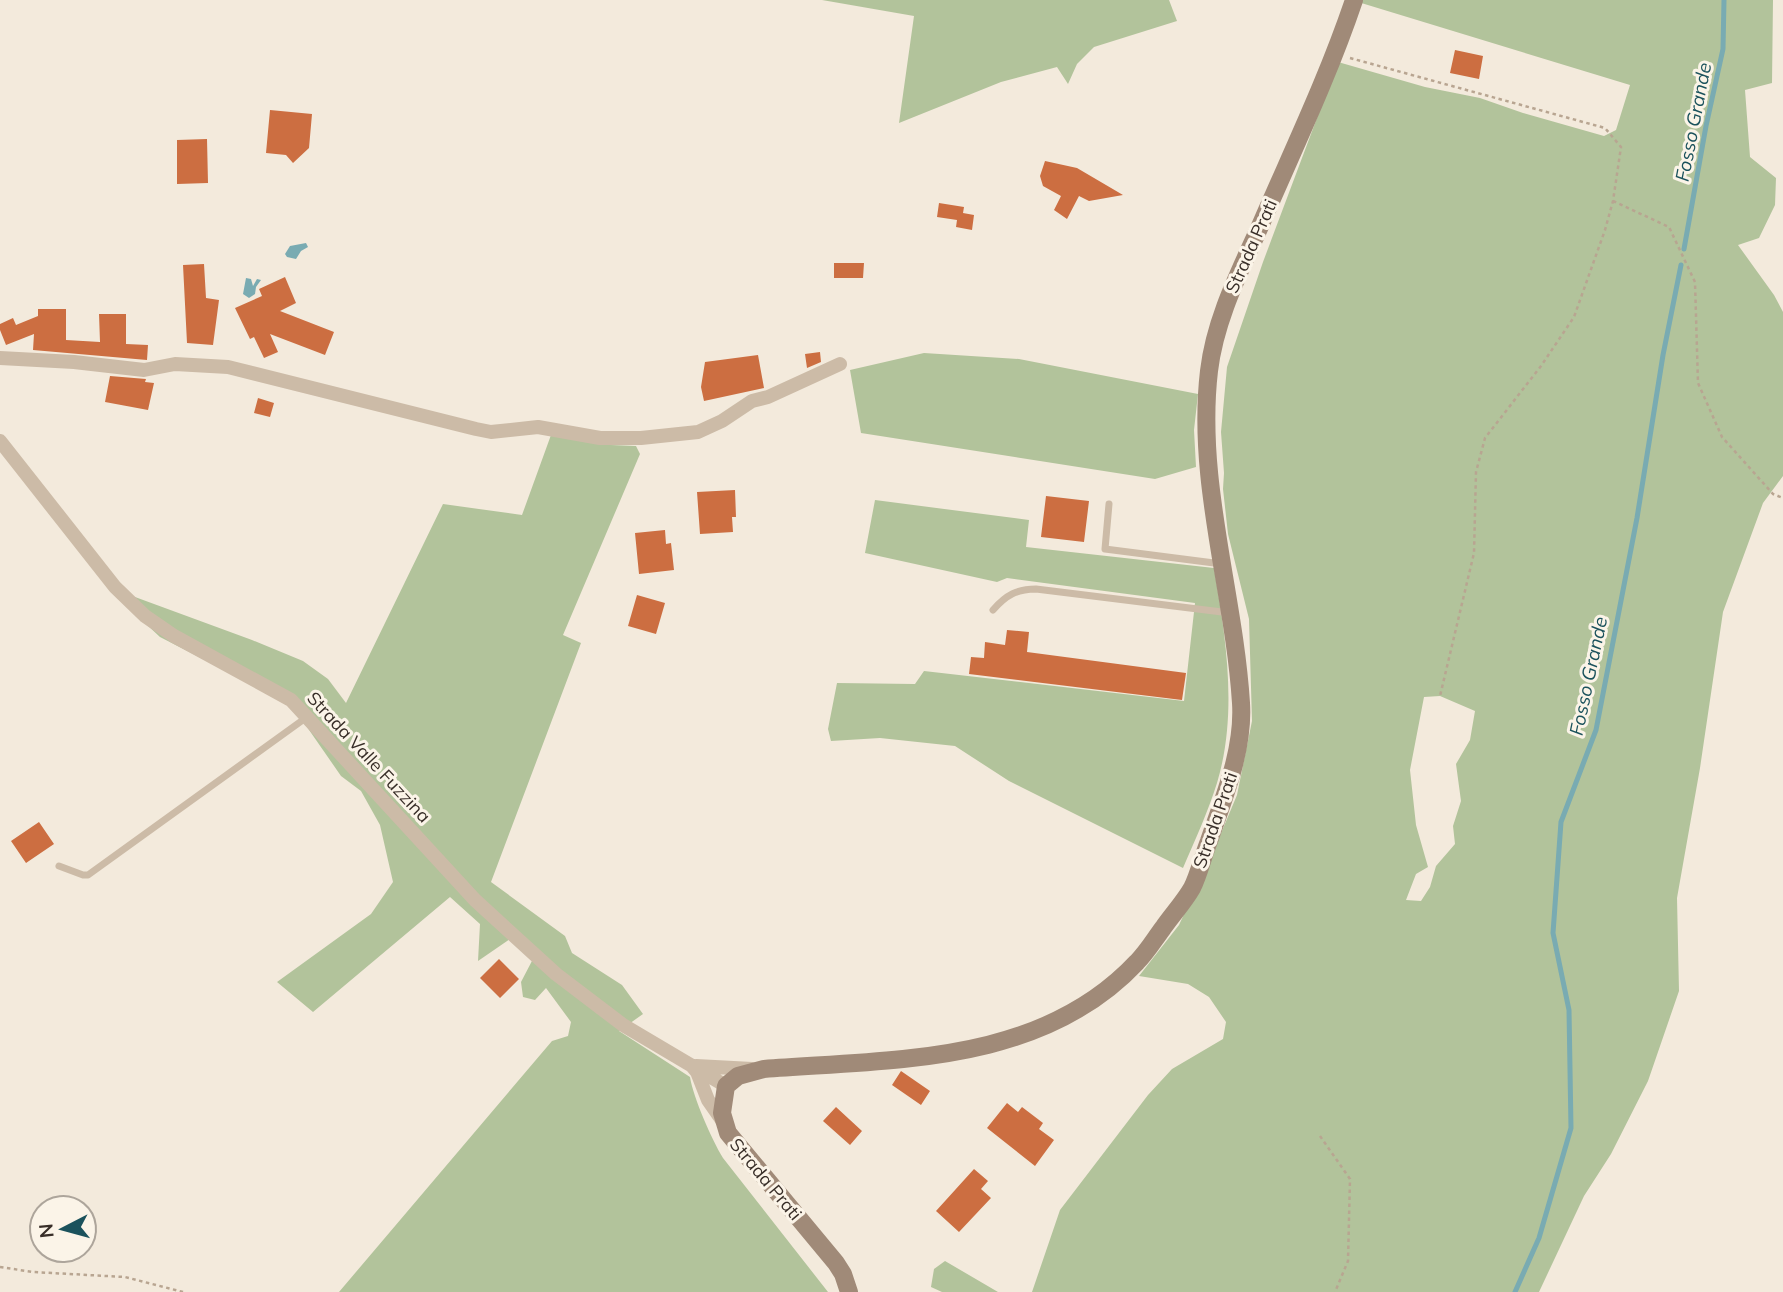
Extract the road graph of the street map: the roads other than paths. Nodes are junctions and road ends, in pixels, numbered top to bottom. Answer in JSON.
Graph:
{"nodes":[{"id":1,"x":1354,"y":0,"type":"edge"},
{"id":2,"x":0,"y":358,"type":"edge"},
{"id":3,"x":840,"y":364,"type":"dead end"},
{"id":4,"x":0,"y":441,"type":"edge"},
{"id":5,"x":1109,"y":504,"type":"dead end"},
{"id":6,"x":1223,"y":564,"type":"junction"},
{"id":7,"x":993,"y":610,"type":"dead end"},
{"id":8,"x":1231,"y":613,"type":"junction"},
{"id":9,"x":308,"y":716,"type":"junction"},
{"id":10,"x":59,"y":866,"type":"dead end"},
{"id":11,"x":691,"y":1065,"type":"junction"},
{"id":12,"x":764,"y":1069,"type":"junction"},
{"id":13,"x":726,"y":1086,"type":"junction"},
{"id":14,"x":724,"y":1123,"type":"junction"},
{"id":15,"x":849,"y":1292,"type":"edge"}],
"edges":[{"from":1,"to":6,"type":"street","name":"Strada Prati"},
{"from":2,"to":3,"type":"street"},
{"from":4,"to":9,"type":"street","name":"Strada Valle Fuzzina"},
{"from":5,"to":6,"type":"lane"},
{"from":6,"to":8,"type":"street","name":"Strada Prati"},
{"from":7,"to":8,"type":"lane"},
{"from":8,"to":12,"type":"street","name":"Strada Prati"},
{"from":9,"to":10,"type":"lane"},
{"from":9,"to":11,"type":"street","name":"Strada Valle Fuzzina"},
{"from":11,"to":12,"type":"street","name":"Strada Valle Fuzzina"},
{"from":11,"to":13,"type":"street","name":"Strada Valle Fuzzina"},
{"from":11,"to":14,"type":"street"},
{"from":12,"to":13,"type":"street","name":"Strada Prati"},
{"from":13,"to":14,"type":"street","name":"Strada Prati"},
{"from":14,"to":15,"type":"street","name":"Strada Prati"}]}
